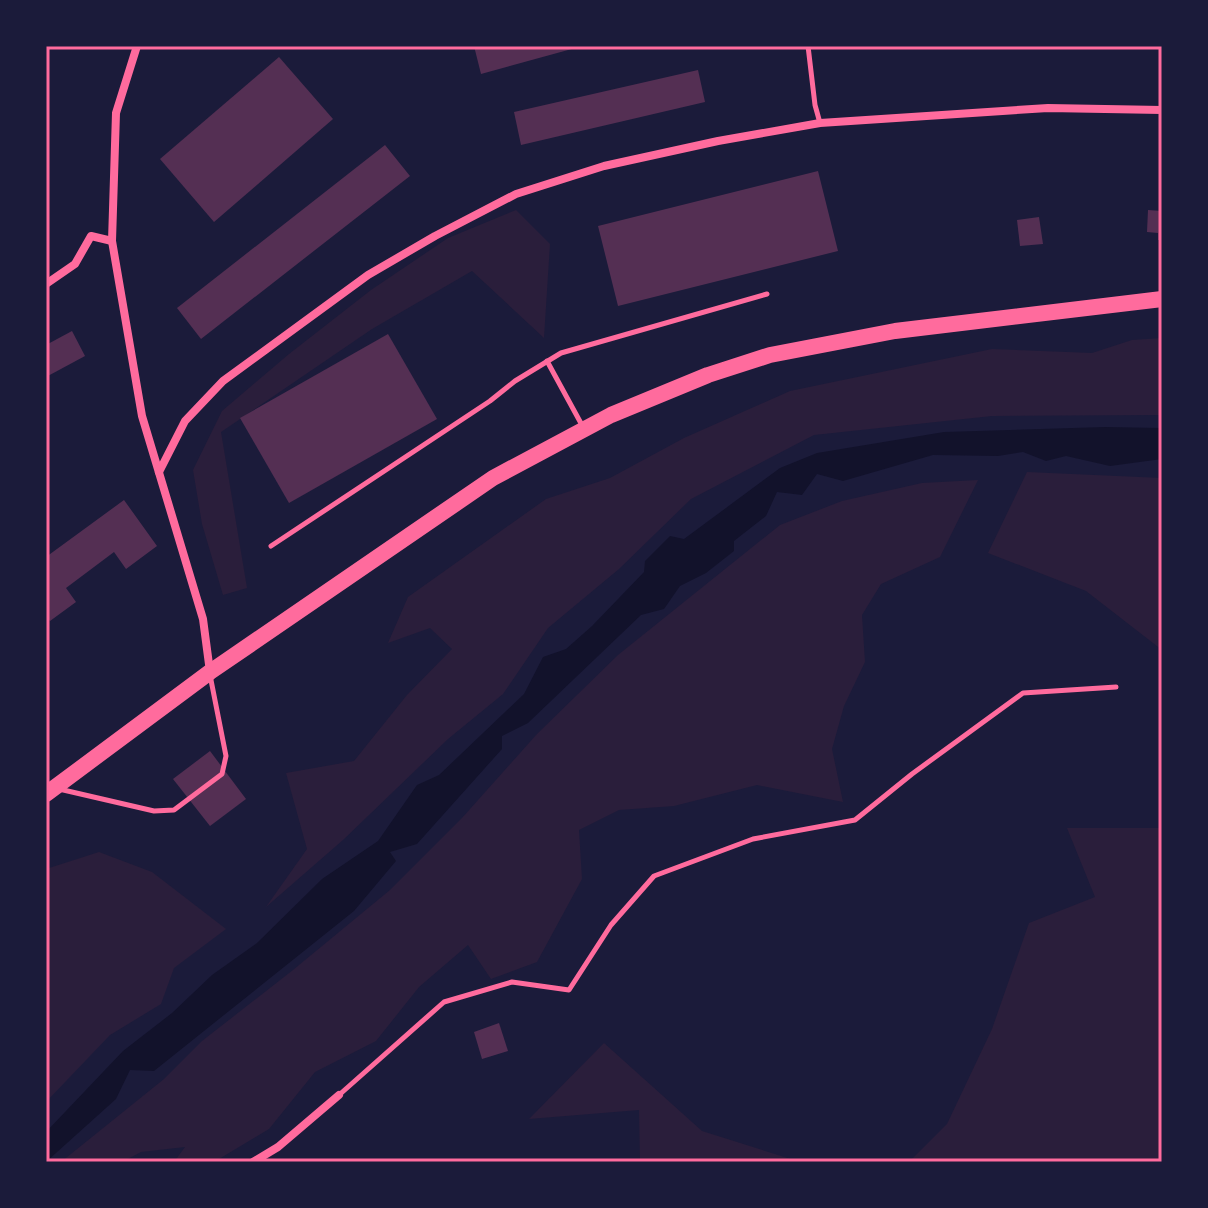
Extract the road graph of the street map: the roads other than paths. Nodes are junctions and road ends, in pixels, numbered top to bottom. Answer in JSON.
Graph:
{"nodes":[{"id":1,"x":137,"y":46,"type":"edge"},
{"id":2,"x":808,"y":46,"type":"edge"},
{"id":3,"x":1162,"y":110,"type":"edge"},
{"id":4,"x":820,"y":123,"type":"junction"},
{"id":5,"x":112,"y":241,"type":"junction"},
{"id":6,"x":46,"y":284,"type":"edge"},
{"id":7,"x":767,"y":294,"type":"dead end"},
{"id":8,"x":1162,"y":299,"type":"edge"},
{"id":9,"x":547,"y":361,"type":"junction"},
{"id":10,"x":584,"y":429,"type":"junction"},
{"id":11,"x":159,"y":472,"type":"junction"},
{"id":12,"x":271,"y":546,"type":"dead end"},
{"id":13,"x":210,"y":672,"type":"junction"},
{"id":14,"x":1116,"y":687,"type":"dead end"},
{"id":15,"x":50,"y":791,"type":"edge"},
{"id":16,"x":339,"y":1095,"type":"joint"},
{"id":17,"x":253,"y":1162,"type":"edge"}],
"edges":[{"from":1,"to":5,"type":"street"},
{"from":2,"to":4,"type":"lane"},
{"from":3,"to":4,"type":"street"},
{"from":4,"to":11,"type":"street"},
{"from":5,"to":6,"type":"street"},
{"from":5,"to":11,"type":"street"},
{"from":7,"to":9,"type":"lane"},
{"from":8,"to":10,"type":"main road"},
{"from":9,"to":10,"type":"lane"},
{"from":9,"to":12,"type":"lane"},
{"from":10,"to":13,"type":"main road"},
{"from":11,"to":13,"type":"street"},
{"from":13,"to":15,"type":"main road"},
{"from":13,"to":15,"type":"lane"},
{"from":14,"to":16,"type":"lane"},
{"from":16,"to":17,"type":"street"}]}
